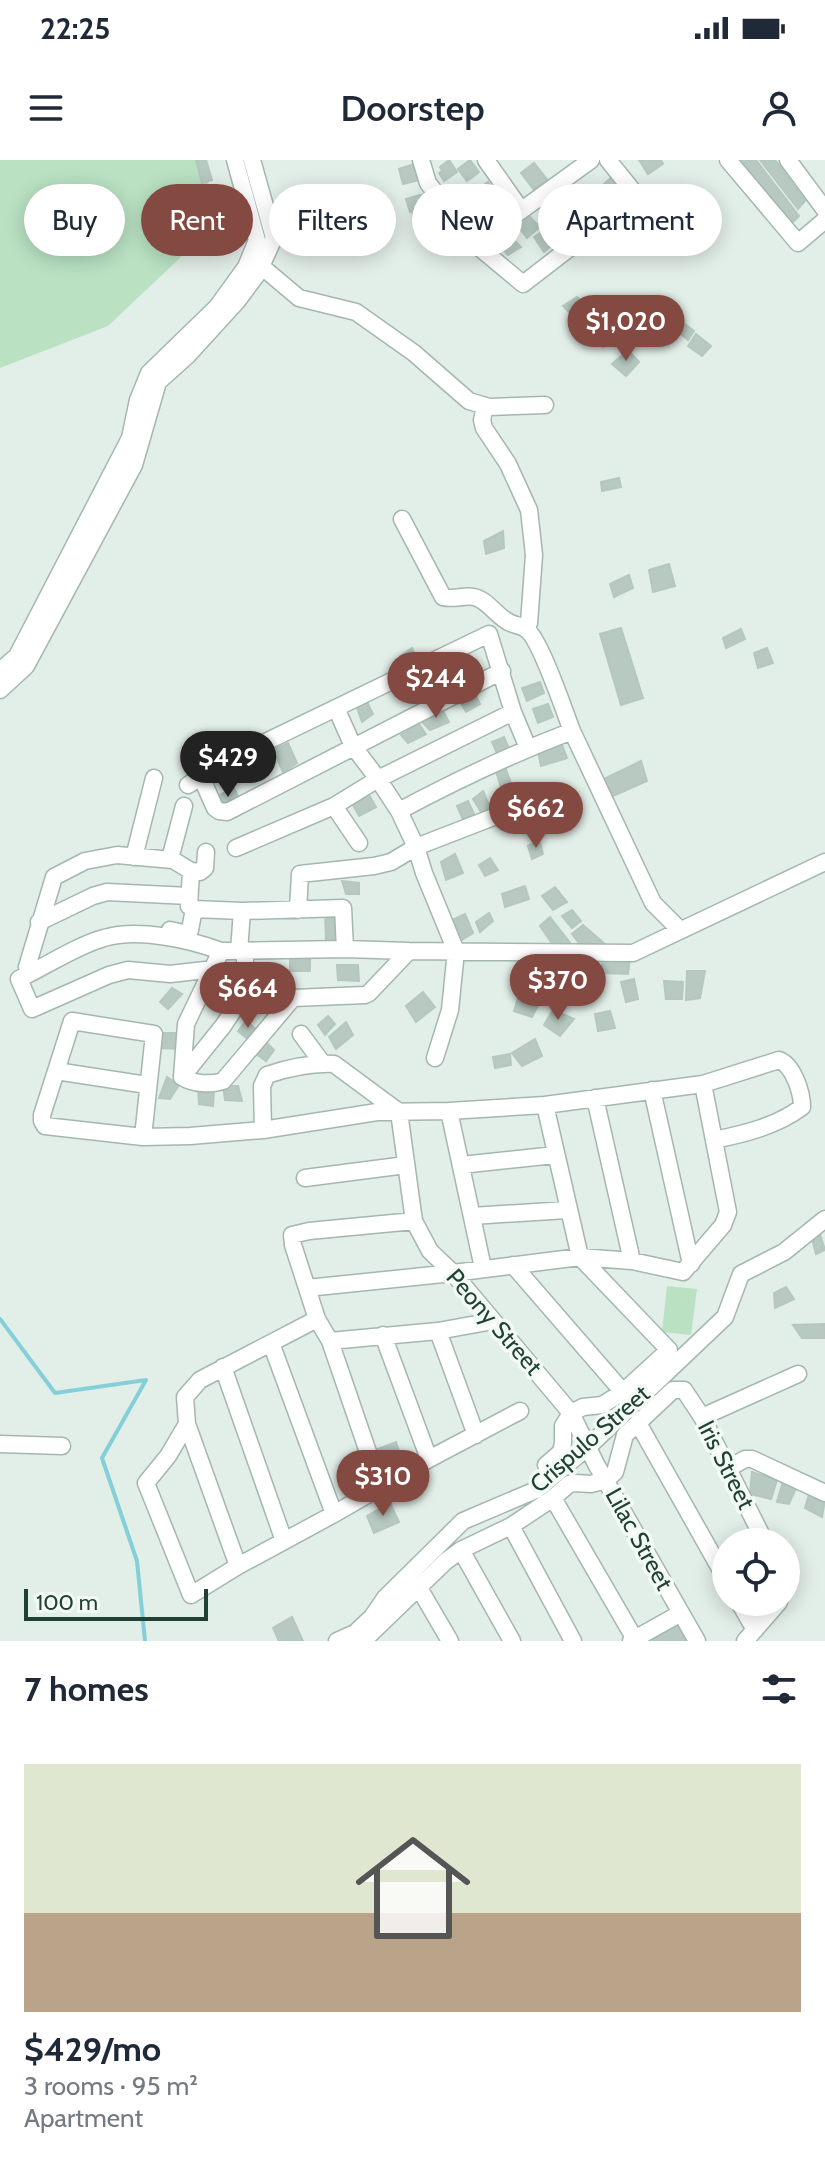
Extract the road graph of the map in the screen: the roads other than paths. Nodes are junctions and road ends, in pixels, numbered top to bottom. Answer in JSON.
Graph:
{"nodes":[{"id":1,"x":235,"y":160,"type":"edge"},
{"id":2,"x":252,"y":160,"type":"edge"},
{"id":3,"x":421,"y":160,"type":"edge"},
{"id":4,"x":486,"y":160,"type":"edge"},
{"id":5,"x":591,"y":160,"type":"edge"},
{"id":6,"x":608,"y":160,"type":"edge"},
{"id":7,"x":728,"y":160,"type":"edge"},
{"id":8,"x":788,"y":160,"type":"edge"},
{"id":9,"x":429,"y":184,"type":"edge"},
{"id":10,"x":503,"y":184,"type":"edge"},
{"id":11,"x":522,"y":209,"type":"edge"},
{"id":12,"x":825,"y":210,"type":"edge"},
{"id":13,"x":825,"y":220,"type":"edge"},
{"id":14,"x":489,"y":256,"type":"edge"},
{"id":15,"x":261,"y":266,"type":"junction"},
{"id":16,"x":545,"y":405,"type":"dead end"},
{"id":17,"x":489,"y":407,"type":"junction"},
{"id":18,"x":402,"y":519,"type":"dead end"},
{"id":19,"x":526,"y":628,"type":"junction"},
{"id":20,"x":0,"y":671,"type":"edge"},
{"id":21,"x":502,"y":671,"type":"junction"},
{"id":22,"x":0,"y":690,"type":"edge"},
{"id":23,"x":336,"y":708,"type":"junction"},
{"id":24,"x":513,"y":712,"type":"junction"},
{"id":25,"x":572,"y":731,"type":"junction"},
{"id":26,"x":353,"y":746,"type":"junction"},
{"id":27,"x":528,"y":748,"type":"junction"},
{"id":28,"x":154,"y":778,"type":"dead end"},
{"id":29,"x":378,"y":779,"type":"junction"},
{"id":30,"x":535,"y":801,"type":"dead end"},
{"id":31,"x":184,"y":806,"type":"dead end"},
{"id":32,"x":334,"y":806,"type":"junction"},
{"id":33,"x":399,"y":811,"type":"junction"},
{"id":34,"x":359,"y":843,"type":"dead end"},
{"id":35,"x":416,"y":847,"type":"junction"},
{"id":36,"x":236,"y":848,"type":"dead end"},
{"id":37,"x":206,"y":852,"type":"dead end"},
{"id":38,"x":134,"y":857,"type":"junction"},
{"id":39,"x":170,"y":859,"type":"junction"},
{"id":40,"x":825,"y":862,"type":"edge"},
{"id":41,"x":191,"y":871,"type":"junction"},
{"id":42,"x":192,"y":903,"type":"junction"},
{"id":43,"x":298,"y":910,"type":"junction"},
{"id":44,"x":242,"y":911,"type":"junction"},
{"id":45,"x":39,"y":922,"type":"junction"},
{"id":46,"x":680,"y":930,"type":"junction"},
{"id":47,"x":345,"y":949,"type":"junction"},
{"id":48,"x":221,"y":951,"type":"junction"},
{"id":49,"x":242,"y":951,"type":"junction"},
{"id":50,"x":409,"y":951,"type":"junction"},
{"id":51,"x":456,"y":951,"type":"junction"},
{"id":52,"x":214,"y":969,"type":"junction"},
{"id":53,"x":301,"y":1034,"type":"dead end"},
{"id":54,"x":435,"y":1058,"type":"dead end"},
{"id":55,"x":323,"y":1064,"type":"junction"},
{"id":56,"x":56,"y":1071,"type":"junction"},
{"id":57,"x":182,"y":1077,"type":"junction"},
{"id":58,"x":703,"y":1084,"type":"junction"},
{"id":59,"x":147,"y":1085,"type":"junction"},
{"id":60,"x":652,"y":1090,"type":"junction"},
{"id":61,"x":595,"y":1098,"type":"junction"},
{"id":62,"x":545,"y":1105,"type":"junction"},
{"id":63,"x":449,"y":1111,"type":"junction"},
{"id":64,"x":399,"y":1112,"type":"junction"},
{"id":65,"x":263,"y":1130,"type":"junction"},
{"id":66,"x":143,"y":1137,"type":"junction"},
{"id":67,"x":714,"y":1140,"type":"junction"},
{"id":68,"x":555,"y":1155,"type":"junction"},
{"id":69,"x":406,"y":1165,"type":"junction"},
{"id":70,"x":461,"y":1165,"type":"junction"},
{"id":71,"x":305,"y":1178,"type":"dead end"},
{"id":72,"x":567,"y":1210,"type":"junction"},
{"id":73,"x":472,"y":1216,"type":"junction"},
{"id":74,"x":825,"y":1219,"type":"edge"},
{"id":75,"x":414,"y":1221,"type":"junction"},
{"id":76,"x":580,"y":1257,"type":"junction"},
{"id":77,"x":632,"y":1261,"type":"junction"},
{"id":78,"x":513,"y":1265,"type":"junction"},
{"id":79,"x":483,"y":1268,"type":"junction"},
{"id":80,"x":687,"y":1268,"type":"junction"},
{"id":81,"x":453,"y":1273,"type":"junction"},
{"id":82,"x":307,"y":1288,"type":"junction"},
{"id":83,"x":317,"y":1319,"type":"junction"},
{"id":84,"x":493,"y":1321,"type":"junction"},
{"id":85,"x":438,"y":1331,"type":"junction"},
{"id":86,"x":383,"y":1335,"type":"junction"},
{"id":87,"x":330,"y":1341,"type":"junction"},
{"id":88,"x":271,"y":1343,"type":"junction"},
{"id":89,"x":223,"y":1367,"type":"junction"},
{"id":90,"x":798,"y":1374,"type":"dead end"},
{"id":91,"x":623,"y":1392,"type":"junction"},
{"id":92,"x":520,"y":1411,"type":"dead end"},
{"id":93,"x":571,"y":1413,"type":"junction"},
{"id":94,"x":702,"y":1417,"type":"junction"},
{"id":95,"x":638,"y":1423,"type":"junction"},
{"id":96,"x":187,"y":1424,"type":"junction"},
{"id":97,"x":476,"y":1435,"type":"junction"},
{"id":98,"x":0,"y":1444,"type":"edge"},
{"id":99,"x":62,"y":1446,"type":"dead end"},
{"id":100,"x":588,"y":1447,"type":"junction"},
{"id":101,"x":429,"y":1459,"type":"junction"},
{"id":102,"x":546,"y":1465,"type":"dead end"},
{"id":103,"x":729,"y":1468,"type":"junction"},
{"id":104,"x":606,"y":1480,"type":"junction"},
{"id":105,"x":380,"y":1487,"type":"junction"},
{"id":106,"x":825,"y":1493,"type":"edge"},
{"id":107,"x":553,"y":1498,"type":"junction"},
{"id":108,"x":334,"y":1514,"type":"junction"},
{"id":109,"x":511,"y":1526,"type":"junction"},
{"id":110,"x":758,"y":1528,"type":"edge"},
{"id":111,"x":284,"y":1541,"type":"junction"},
{"id":112,"x":461,"y":1550,"type":"junction"},
{"id":113,"x":712,"y":1554,"type":"edge"},
{"id":114,"x":238,"y":1566,"type":"junction"},
{"id":115,"x":419,"y":1588,"type":"junction"},
{"id":116,"x":681,"y":1613,"type":"junction"},
{"id":117,"x":744,"y":1616,"type":"edge"},
{"id":118,"x":767,"y":1616,"type":"edge"},
{"id":119,"x":385,"y":1634,"type":"edge"},
{"id":120,"x":750,"y":1636,"type":"edge"},
{"id":121,"x":634,"y":1640,"type":"edge"},
{"id":122,"x":337,"y":1641,"type":"edge"},
{"id":123,"x":363,"y":1641,"type":"edge"},
{"id":124,"x":450,"y":1641,"type":"edge"},
{"id":125,"x":512,"y":1641,"type":"edge"},
{"id":126,"x":573,"y":1641,"type":"edge"},
{"id":127,"x":697,"y":1641,"type":"edge"}],
"edges":[{"from":1,"to":20,"type":"street"},
{"from":2,"to":15,"type":"street"},
{"from":3,"to":9,"type":"street"},
{"from":4,"to":10,"type":"street"},
{"from":5,"to":11,"type":"street"},
{"from":6,"to":14,"type":"street"},
{"from":7,"to":13,"type":"street"},
{"from":8,"to":12,"type":"street"},
{"from":15,"to":17,"type":"street"},
{"from":15,"to":22,"type":"street"},
{"from":16,"to":17,"type":"street"},
{"from":17,"to":19,"type":"street"},
{"from":18,"to":19,"type":"street"},
{"from":19,"to":25,"type":"street"},
{"from":21,"to":23,"type":"street"},
{"from":21,"to":24,"type":"street"},
{"from":21,"to":26,"type":"street"},
{"from":23,"to":26,"type":"street"},
{"from":23,"to":26,"type":"street"},
{"from":24,"to":27,"type":"street"},
{"from":24,"to":29,"type":"street"},
{"from":25,"to":27,"type":"street"},
{"from":25,"to":46,"type":"street"},
{"from":26,"to":29,"type":"street"},
{"from":27,"to":33,"type":"street"},
{"from":28,"to":38,"type":"street"},
{"from":29,"to":32,"type":"street"},
{"from":29,"to":33,"type":"street"},
{"from":30,"to":35,"type":"street"},
{"from":31,"to":39,"type":"street"},
{"from":32,"to":34,"type":"street"},
{"from":32,"to":36,"type":"street"},
{"from":33,"to":35,"type":"street"},
{"from":35,"to":43,"type":"street"},
{"from":35,"to":51,"type":"street"},
{"from":37,"to":41,"type":"street"},
{"from":38,"to":39,"type":"street"},
{"from":38,"to":45,"type":"street"},
{"from":39,"to":41,"type":"street"},
{"from":40,"to":46,"type":"street"},
{"from":41,"to":42,"type":"street"},
{"from":42,"to":44,"type":"street"},
{"from":42,"to":45,"type":"street"},
{"from":42,"to":45,"type":"street"},
{"from":43,"to":44,"type":"street"},
{"from":43,"to":47,"type":"street"},
{"from":44,"to":49,"type":"street"},
{"from":46,"to":51,"type":"street"},
{"from":47,"to":49,"type":"street"},
{"from":47,"to":50,"type":"street"},
{"from":48,"to":49,"type":"street"},
{"from":48,"to":52,"type":"street"},
{"from":48,"to":52,"type":"street"},
{"from":49,"to":57,"type":"street"},
{"from":50,"to":51,"type":"street"},
{"from":50,"to":57,"type":"street"},
{"from":51,"to":54,"type":"street"},
{"from":52,"to":57,"type":"street"},
{"from":53,"to":55,"type":"street"},
{"from":55,"to":64,"type":"street"},
{"from":55,"to":65,"type":"street"},
{"from":56,"to":59,"type":"street"},
{"from":56,"to":59,"type":"street"},
{"from":56,"to":66,"type":"street"},
{"from":58,"to":60,"type":"street"},
{"from":58,"to":67,"type":"street"},
{"from":58,"to":67,"type":"street"},
{"from":59,"to":66,"type":"street"},
{"from":60,"to":61,"type":"street"},
{"from":60,"to":80,"type":"street"},
{"from":61,"to":62,"type":"street"},
{"from":61,"to":77,"type":"street"},
{"from":62,"to":63,"type":"street"},
{"from":62,"to":68,"type":"street"},
{"from":63,"to":64,"type":"street"},
{"from":63,"to":70,"type":"street"},
{"from":64,"to":65,"type":"street"},
{"from":64,"to":69,"type":"street","name":"Peony Street"},
{"from":65,"to":66,"type":"street"},
{"from":67,"to":80,"type":"street"},
{"from":68,"to":70,"type":"street"},
{"from":68,"to":72,"type":"street"},
{"from":69,"to":71,"type":"street"},
{"from":69,"to":75,"type":"street","name":"Peony Street"},
{"from":70,"to":73,"type":"street"},
{"from":72,"to":73,"type":"street"},
{"from":72,"to":76,"type":"street"},
{"from":73,"to":79,"type":"street"},
{"from":74,"to":100,"type":"street","name":"Crispulo Street"},
{"from":75,"to":81,"type":"street","name":"Peony Street"},
{"from":75,"to":82,"type":"street"},
{"from":76,"to":77,"type":"street"},
{"from":76,"to":78,"type":"street"},
{"from":76,"to":91,"type":"street"},
{"from":77,"to":80,"type":"street"},
{"from":78,"to":79,"type":"street"},
{"from":78,"to":91,"type":"street"},
{"from":79,"to":81,"type":"street"},
{"from":81,"to":82,"type":"street"},
{"from":81,"to":84,"type":"street","name":"Peony Street"},
{"from":82,"to":83,"type":"street"},
{"from":83,"to":87,"type":"street"},
{"from":83,"to":88,"type":"street"},
{"from":84,"to":85,"type":"street"},
{"from":84,"to":93,"type":"street","name":"Peony Street"},
{"from":85,"to":86,"type":"street"},
{"from":85,"to":97,"type":"street"},
{"from":86,"to":87,"type":"street"},
{"from":86,"to":101,"type":"street"},
{"from":87,"to":105,"type":"street"},
{"from":88,"to":89,"type":"street"},
{"from":88,"to":108,"type":"street"},
{"from":89,"to":96,"type":"street"},
{"from":89,"to":111,"type":"street"},
{"from":90,"to":94,"type":"street"},
{"from":91,"to":93,"type":"street"},
{"from":92,"to":97,"type":"street"},
{"from":93,"to":100,"type":"street","name":"Peony Street"},
{"from":93,"to":102,"type":"street"},
{"from":94,"to":95,"type":"street","name":"Iris Street"},
{"from":94,"to":103,"type":"street","name":"Iris Street"},
{"from":95,"to":104,"type":"street"},
{"from":95,"to":113,"type":"street"},
{"from":96,"to":114,"type":"street"},
{"from":96,"to":114,"type":"street"},
{"from":97,"to":101,"type":"street"},
{"from":98,"to":99,"type":"street"},
{"from":100,"to":104,"type":"street","name":"Lilac Street"},
{"from":100,"to":122,"type":"street","name":"Crispulo Street"},
{"from":101,"to":105,"type":"street"},
{"from":103,"to":106,"type":"street"},
{"from":103,"to":110,"type":"street","name":"Iris Street"},
{"from":104,"to":107,"type":"street"},
{"from":104,"to":116,"type":"street","name":"Lilac Street"},
{"from":105,"to":108,"type":"street"},
{"from":107,"to":109,"type":"street"},
{"from":107,"to":121,"type":"street"},
{"from":108,"to":111,"type":"street"},
{"from":109,"to":112,"type":"street"},
{"from":109,"to":126,"type":"street"},
{"from":111,"to":114,"type":"street"},
{"from":112,"to":115,"type":"street"},
{"from":112,"to":125,"type":"street"},
{"from":115,"to":119,"type":"street"},
{"from":115,"to":124,"type":"street"},
{"from":116,"to":121,"type":"street"},
{"from":116,"to":127,"type":"street","name":"Lilac Street"},
{"from":117,"to":120,"type":"street"},
{"from":118,"to":120,"type":"street"},
{"from":119,"to":123,"type":"street"}]}
